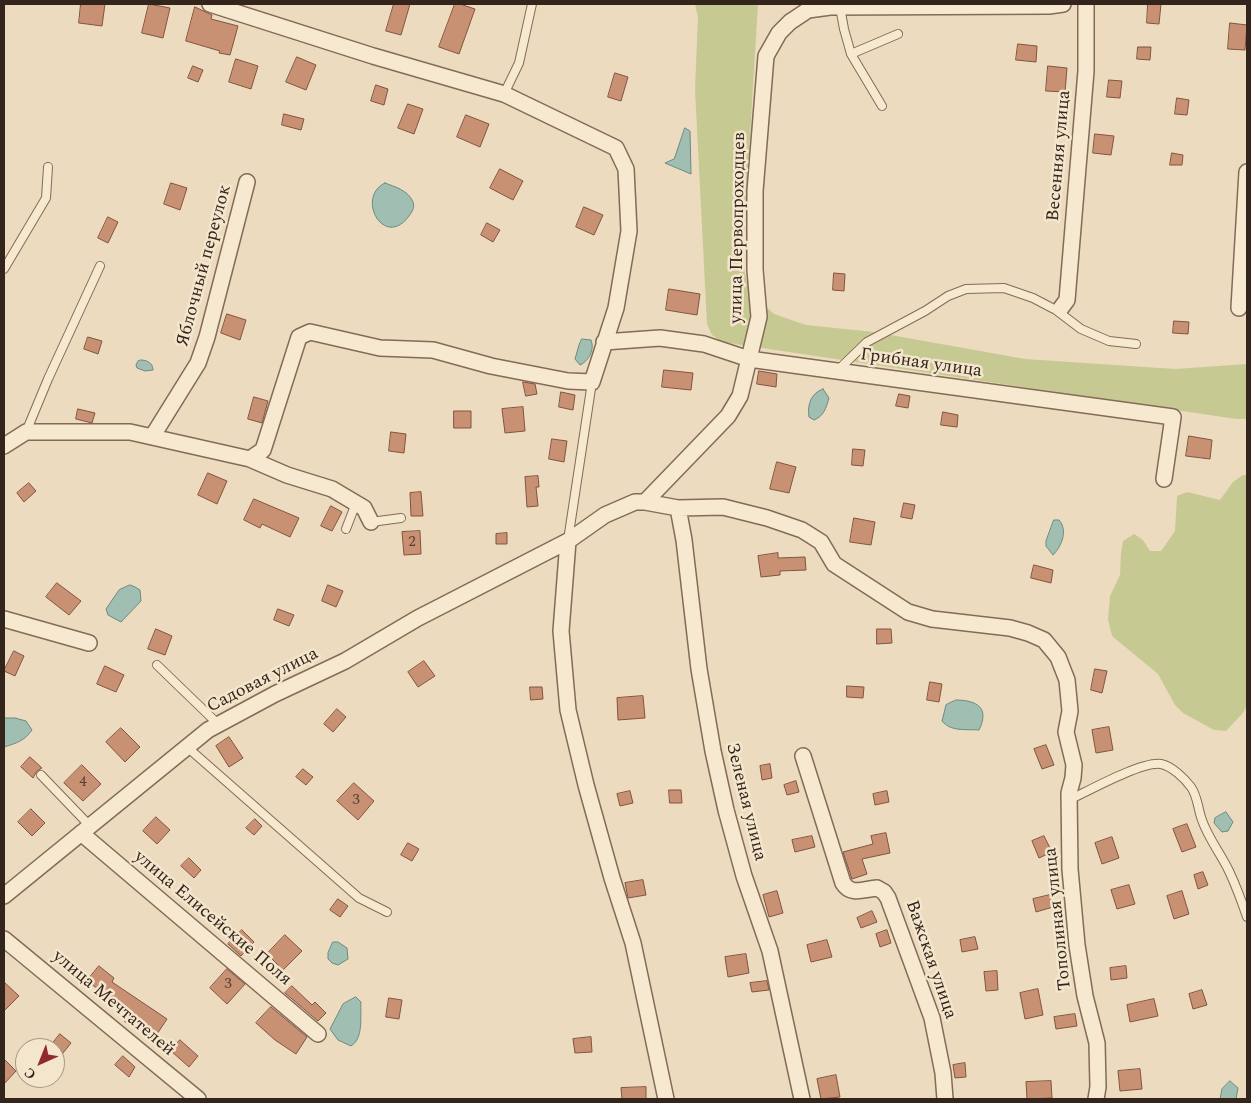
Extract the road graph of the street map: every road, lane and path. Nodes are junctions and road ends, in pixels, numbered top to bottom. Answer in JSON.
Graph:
{"nodes":[{"id":1,"x":211,"y":4,"type":"edge"},
{"id":2,"x":532,"y":4,"type":"edge"},
{"id":3,"x":1063,"y":4,"type":"edge"},
{"id":4,"x":1086,"y":4,"type":"edge"},
{"id":5,"x":840,"y":7,"type":"junction"},
{"id":6,"x":898,"y":34,"type":"dead end"},
{"id":7,"x":851,"y":54,"type":"junction"},
{"id":8,"x":504,"y":94,"type":"junction"},
{"id":9,"x":882,"y":106,"type":"dead end"},
{"id":10,"x":48,"y":168,"type":"dead end"},
{"id":11,"x":1247,"y":172,"type":"edge"},
{"id":12,"x":247,"y":182,"type":"dead end"},
{"id":13,"x":100,"y":266,"type":"dead end"},
{"id":14,"x":4,"y":269,"type":"edge"},
{"id":15,"x":1239,"y":308,"type":"dead end"},
{"id":16,"x":1058,"y":309,"type":"junction"},
{"id":17,"x":604,"y":342,"type":"junction"},
{"id":18,"x":1136,"y":344,"type":"dead end"},
{"id":19,"x":750,"y":359,"type":"junction"},
{"id":20,"x":837,"y":371,"type":"junction"},
{"id":21,"x":592,"y":382,"type":"junction"},
{"id":22,"x":26,"y":432,"type":"junction"},
{"id":23,"x":152,"y":438,"type":"junction"},
{"id":24,"x":4,"y":446,"type":"edge"},
{"id":25,"x":250,"y":459,"type":"junction"},
{"id":26,"x":1164,"y":479,"type":"dead end"},
{"id":27,"x":646,"y":502,"type":"junction"},
{"id":28,"x":356,"y":503,"type":"junction"},
{"id":29,"x":678,"y":508,"type":"junction"},
{"id":30,"x":401,"y":518,"type":"dead end"},
{"id":31,"x":371,"y":522,"type":"joint"},
{"id":32,"x":346,"y":529,"type":"dead end"},
{"id":33,"x":568,"y":541,"type":"junction"},
{"id":34,"x":4,"y":619,"type":"edge"},
{"id":35,"x":89,"y":644,"type":"dead end"},
{"id":36,"x":157,"y":665,"type":"dead end"},
{"id":37,"x":218,"y":724,"type":"junction"},
{"id":38,"x":187,"y":747,"type":"junction"},
{"id":39,"x":803,"y":756,"type":"dead end"},
{"id":40,"x":41,"y":775,"type":"dead end"},
{"id":41,"x":1069,"y":797,"type":"junction"},
{"id":42,"x":86,"y":829,"type":"junction"},
{"id":43,"x":4,"y":896,"type":"edge"},
{"id":44,"x":387,"y":912,"type":"dead end"},
{"id":45,"x":1247,"y":917,"type":"edge"},
{"id":46,"x":4,"y":938,"type":"edge"},
{"id":47,"x":318,"y":1034,"type":"dead end"},
{"id":48,"x":198,"y":1099,"type":"edge"},
{"id":49,"x":666,"y":1099,"type":"edge"},
{"id":50,"x":802,"y":1099,"type":"edge"},
{"id":51,"x":945,"y":1099,"type":"edge"},
{"id":52,"x":1096,"y":1099,"type":"edge"}],
"edges":[{"from":1,"to":8,"type":"street"},
{"from":2,"to":8,"type":"lane"},
{"from":3,"to":5,"type":"street","name":"улица Первопроходцев"},
{"from":4,"to":16,"type":"street","name":"Весенняя улица"},
{"from":5,"to":7,"type":"lane"},
{"from":5,"to":19,"type":"street","name":"улица Первопроходцев"},
{"from":6,"to":7,"type":"lane"},
{"from":7,"to":9,"type":"lane"},
{"from":8,"to":17,"type":"street"},
{"from":10,"to":14,"type":"lane"},
{"from":11,"to":15,"type":"street"},
{"from":12,"to":23,"type":"street","name":"Яблочный переулок"},
{"from":13,"to":22,"type":"lane"},
{"from":16,"to":18,"type":"lane"},
{"from":16,"to":20,"type":"lane"},
{"from":17,"to":19,"type":"street","name":"Грибная улица"},
{"from":17,"to":21,"type":"street"},
{"from":19,"to":20,"type":"street","name":"Грибная улица"},
{"from":19,"to":27,"type":"street","name":"улица Первопроходцев"},
{"from":20,"to":26,"type":"street","name":"Грибная улица"},
{"from":21,"to":25,"type":"street"},
{"from":21,"to":33,"type":"lane"},
{"from":22,"to":23,"type":"street"},
{"from":22,"to":24,"type":"street"},
{"from":23,"to":25,"type":"street"},
{"from":25,"to":28,"type":"street"},
{"from":27,"to":29,"type":"street","name":"Тополиная улица"},
{"from":27,"to":33,"type":"street","name":"Садовая улица"},
{"from":28,"to":31,"type":"street"},
{"from":28,"to":32,"type":"lane"},
{"from":29,"to":41,"type":"street","name":"Тополиная улица"},
{"from":29,"to":50,"type":"street","name":"Зеленая улица"},
{"from":30,"to":31,"type":"lane"},
{"from":33,"to":37,"type":"street","name":"Садовая улица"},
{"from":33,"to":49,"type":"street"},
{"from":34,"to":35,"type":"street"},
{"from":36,"to":37,"type":"lane"},
{"from":37,"to":38,"type":"street","name":"Садовая улица"},
{"from":38,"to":42,"type":"street","name":"Садовая улица"},
{"from":38,"to":44,"type":"lane"},
{"from":39,"to":51,"type":"street","name":"Важская улица"},
{"from":40,"to":42,"type":"lane"},
{"from":41,"to":45,"type":"lane"},
{"from":41,"to":52,"type":"street","name":"Тополиная улица"},
{"from":42,"to":43,"type":"street","name":"Садовая улица"},
{"from":42,"to":47,"type":"street","name":"улица Елисейские Поля"},
{"from":46,"to":48,"type":"street","name":"улица Мечтателей"}]}
